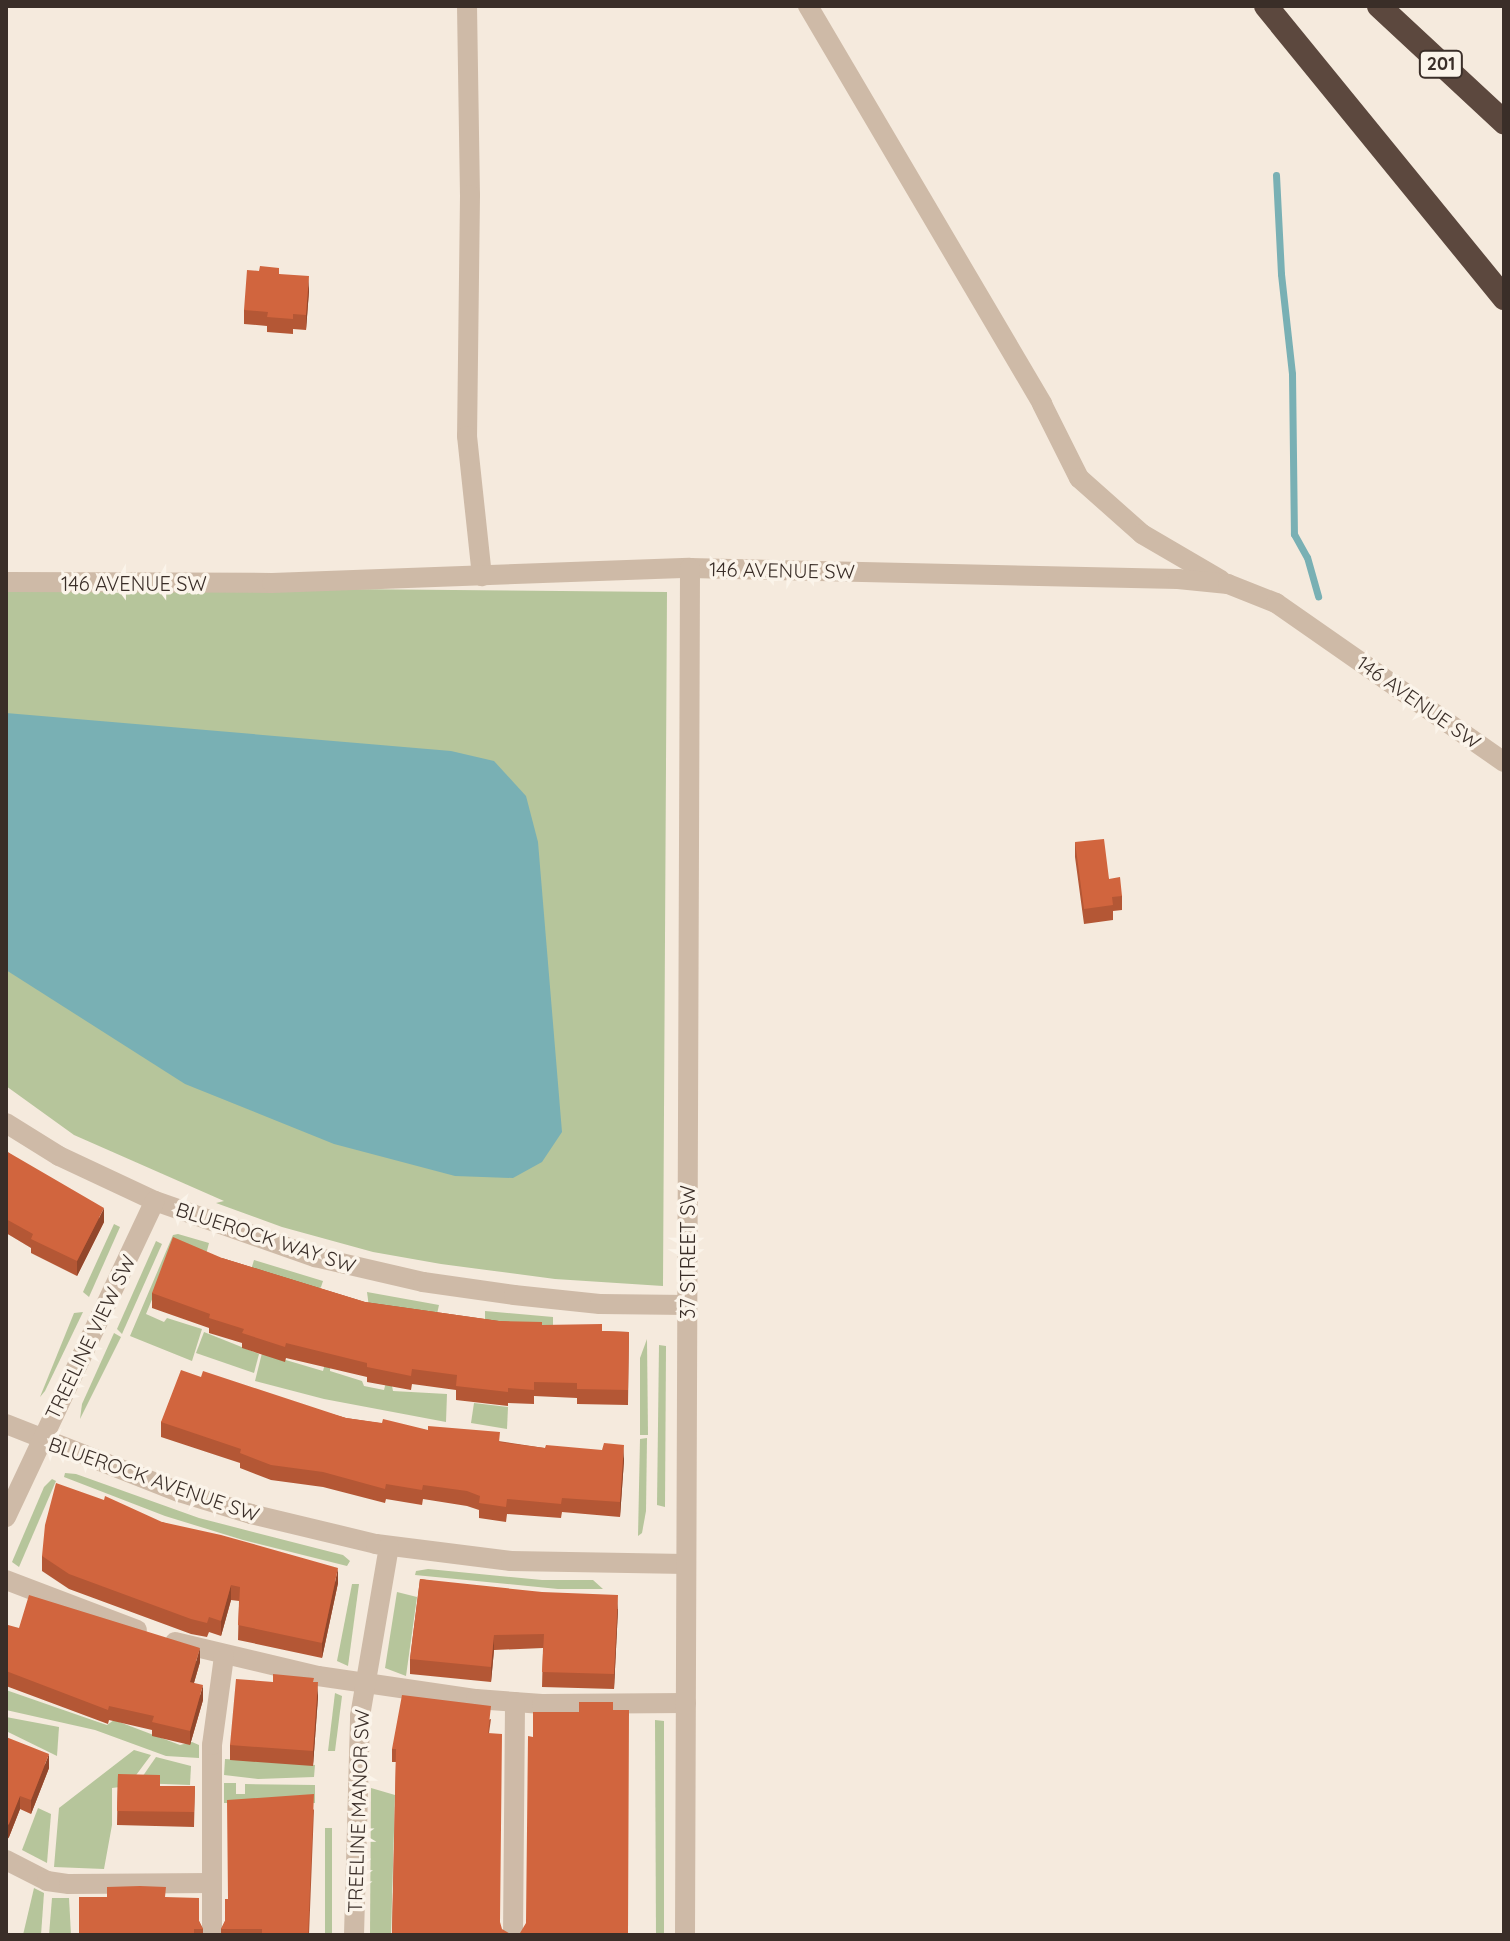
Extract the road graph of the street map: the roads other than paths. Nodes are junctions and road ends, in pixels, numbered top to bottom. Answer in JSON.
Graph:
{"nodes":[{"id":1,"x":467,"y":6,"type":"edge"},
{"id":2,"x":808,"y":6,"type":"edge"},
{"id":3,"x":1266,"y":6,"type":"edge"},
{"id":4,"x":1379,"y":6,"type":"edge"},
{"id":5,"x":1504,"y":122,"type":"edge"},
{"id":6,"x":1504,"y":298,"type":"edge"},
{"id":7,"x":690,"y":568,"type":"junction"},
{"id":8,"x":482,"y":576,"type":"junction"},
{"id":9,"x":6,"y":582,"type":"edge"},
{"id":10,"x":1228,"y":584,"type":"junction"},
{"id":11,"x":1504,"y":762,"type":"edge"},
{"id":12,"x":6,"y":1123,"type":"edge"},
{"id":13,"x":155,"y":1201,"type":"junction"},
{"id":14,"x":687,"y":1305,"type":"junction"},
{"id":15,"x":6,"y":1424,"type":"edge"},
{"id":16,"x":40,"y":1440,"type":"junction"},
{"id":17,"x":6,"y":1517,"type":"edge"},
{"id":18,"x":389,"y":1546,"type":"junction"},
{"id":19,"x":686,"y":1564,"type":"junction"},
{"id":20,"x":6,"y":1580,"type":"edge"},
{"id":21,"x":224,"y":1656,"type":"junction"},
{"id":22,"x":366,"y":1682,"type":"junction"},
{"id":23,"x":515,"y":1702,"type":"junction"},
{"id":24,"x":686,"y":1703,"type":"junction"},
{"id":25,"x":6,"y":1860,"type":"edge"},
{"id":26,"x":212,"y":1883,"type":"junction"},
{"id":27,"x":212,"y":1935,"type":"edge"},
{"id":28,"x":354,"y":1935,"type":"edge"},
{"id":29,"x":513,"y":1935,"type":"edge"},
{"id":30,"x":685,"y":1935,"type":"edge"}],
"edges":[{"from":1,"to":8,"type":"street"},
{"from":2,"to":10,"type":"street"},
{"from":3,"to":6,"type":"highway"},
{"from":4,"to":5,"type":"highway","number":"201"},
{"from":7,"to":8,"type":"street","name":"146 AVENUE SW"},
{"from":7,"to":10,"type":"street","name":"146 AVENUE SW"},
{"from":7,"to":14,"type":"street","name":"37 STREET SW"},
{"from":8,"to":9,"type":"street","name":"146 AVENUE SW"},
{"from":10,"to":11,"type":"street","name":"146 AVENUE SW"},
{"from":12,"to":13,"type":"street","name":"BLUEROCK WAY SW"},
{"from":13,"to":14,"type":"street","name":"BLUEROCK WAY SW"},
{"from":13,"to":16,"type":"street","name":"TREELINE VIEW SW"},
{"from":14,"to":19,"type":"street","name":"37 STREET SW"},
{"from":15,"to":16,"type":"street","name":"BLUEROCK AVENUE SW"},
{"from":16,"to":17,"type":"street","name":"TREELINE VIEW SW"},
{"from":16,"to":18,"type":"street","name":"BLUEROCK AVENUE SW"},
{"from":18,"to":19,"type":"street","name":"BLUEROCK AVENUE SW"},
{"from":18,"to":22,"type":"street","name":"TREELINE MANOR SW"},
{"from":19,"to":24,"type":"street","name":"37 STREET SW"},
{"from":20,"to":21,"type":"street"},
{"from":21,"to":22,"type":"street"},
{"from":21,"to":26,"type":"street"},
{"from":22,"to":23,"type":"street"},
{"from":22,"to":28,"type":"street","name":"TREELINE MANOR SW"},
{"from":23,"to":24,"type":"street"},
{"from":23,"to":29,"type":"street"},
{"from":24,"to":30,"type":"street","name":"37 STREET SW"},
{"from":25,"to":26,"type":"street"},
{"from":26,"to":27,"type":"street"}]}
